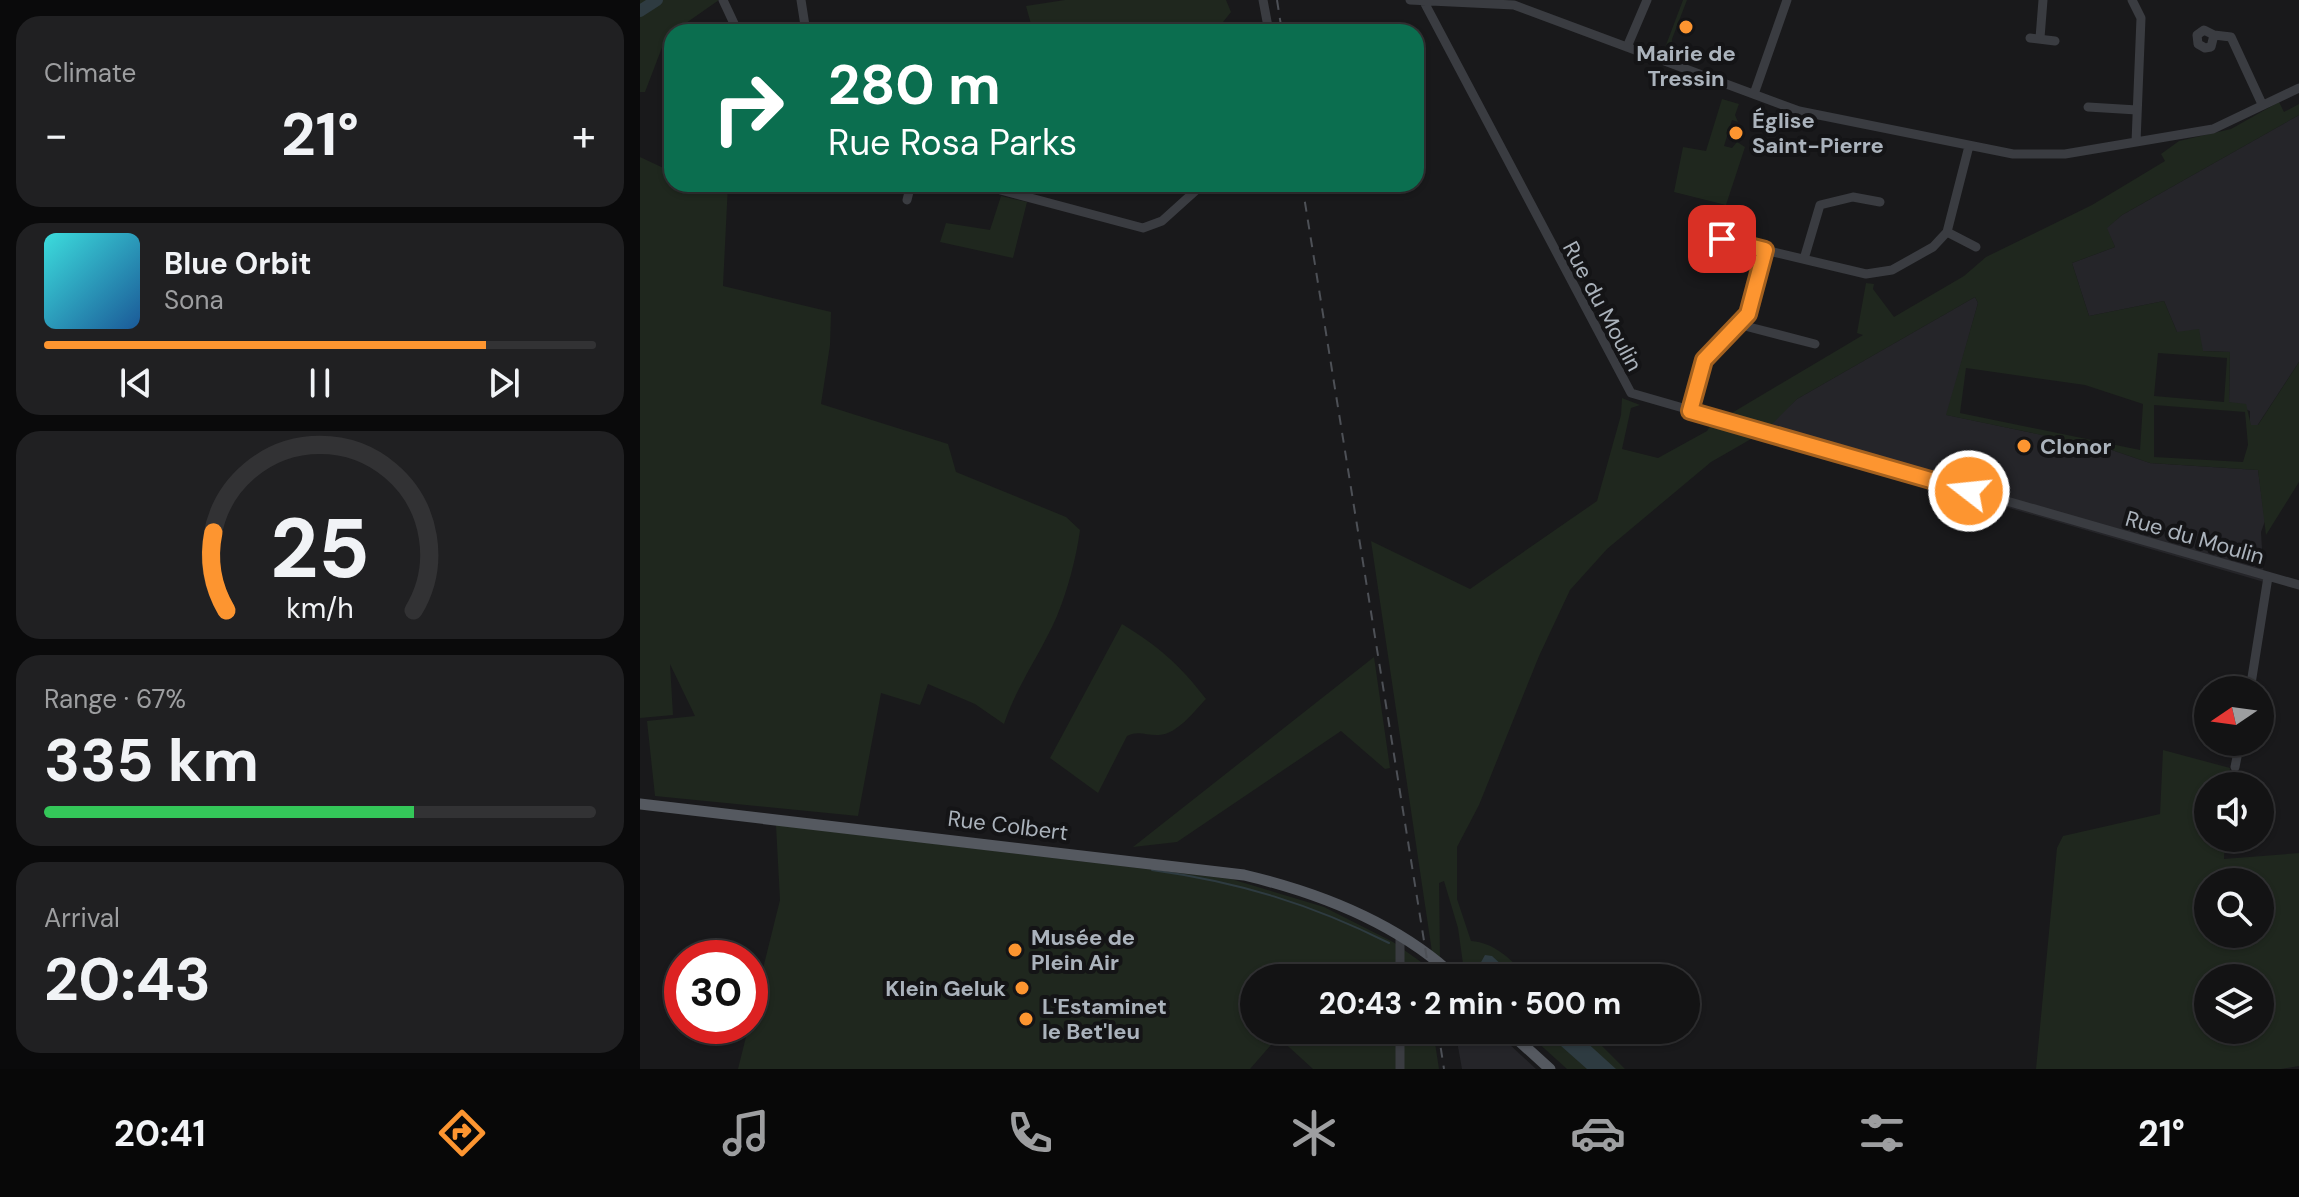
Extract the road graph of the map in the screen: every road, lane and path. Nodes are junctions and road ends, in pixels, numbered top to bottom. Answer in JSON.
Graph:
{"nodes":[{"id":1,"x":723,"y":0,"type":"edge"},
{"id":2,"x":801,"y":0,"type":"edge"},
{"id":3,"x":1263,"y":0,"type":"edge"},
{"id":4,"x":1410,"y":0,"type":"edge"},
{"id":5,"x":1634,"y":0,"type":"edge"},
{"id":6,"x":2043,"y":0,"type":"edge"},
{"id":7,"x":2132,"y":0,"type":"edge"},
{"id":8,"x":1785,"y":1,"type":"edge"},
{"id":9,"x":1424,"y":2,"type":"junction"},
{"id":10,"x":1646,"y":2,"type":"edge"},
{"id":11,"x":734,"y":24,"type":"edge"},
{"id":12,"x":805,"y":24,"type":"edge"},
{"id":13,"x":1268,"y":24,"type":"edge"},
{"id":14,"x":2214,"y":35,"type":"dead end"},
{"id":15,"x":2055,"y":41,"type":"dead end"},
{"id":16,"x":1627,"y":47,"type":"junction"},
{"id":17,"x":2299,"y":88,"type":"edge"},
{"id":18,"x":1758,"y":96,"type":"junction"},
{"id":19,"x":2262,"y":104,"type":"junction"},
{"id":20,"x":2088,"y":107,"type":"dead end"},
{"id":21,"x":2137,"y":110,"type":"junction"},
{"id":22,"x":2136,"y":142,"type":"junction"},
{"id":23,"x":1969,"y":146,"type":"junction"},
{"id":24,"x":909,"y":192,"type":"edge"},
{"id":25,"x":1007,"y":192,"type":"edge"},
{"id":26,"x":1194,"y":192,"type":"edge"},
{"id":27,"x":907,"y":200,"type":"dead end"},
{"id":28,"x":1880,"y":202,"type":"dead end"},
{"id":29,"x":1947,"y":232,"type":"junction"},
{"id":30,"x":1722,"y":239,"type":"dead end"},
{"id":31,"x":1976,"y":247,"type":"dead end"},
{"id":32,"x":1765,"y":250,"type":"junction"},
{"id":33,"x":1804,"y":259,"type":"junction"},
{"id":34,"x":1741,"y":325,"type":"junction"},
{"id":35,"x":1815,"y":344,"type":"dead end"},
{"id":36,"x":1690,"y":411,"type":"junction"},
{"id":37,"x":2268,"y":577,"type":"junction"},
{"id":38,"x":2299,"y":585,"type":"edge"},
{"id":39,"x":2252,"y":676,"type":"edge"},
{"id":40,"x":2237,"y":756,"type":"edge"},
{"id":41,"x":2235,"y":767,"type":"dead end"},
{"id":42,"x":641,"y":805,"type":"edge"},
{"id":43,"x":1400,"y":938,"type":"junction"},
{"id":44,"x":1400,"y":964,"type":"edge"},
{"id":45,"x":1431,"y":964,"type":"edge"},
{"id":46,"x":1440,"y":964,"type":"edge"},
{"id":47,"x":1400,"y":1044,"type":"edge"},
{"id":48,"x":1522,"y":1044,"type":"edge"},
{"id":49,"x":1400,"y":1069,"type":"edge"},
{"id":50,"x":1550,"y":1069,"type":"edge"}],
"edges":[{"from":1,"to":11,"type":"street"},
{"from":2,"to":12,"type":"street"},
{"from":3,"to":13,"type":"street"},
{"from":4,"to":9,"type":"street"},
{"from":5,"to":10,"type":"street"},
{"from":6,"to":15,"type":"street"},
{"from":7,"to":21,"type":"street"},
{"from":8,"to":18,"type":"street"},
{"from":9,"to":16,"type":"street"},
{"from":9,"to":36,"type":"street","name":"Rue du Moulin"},
{"from":10,"to":16,"type":"street"},
{"from":14,"to":19,"type":"street"},
{"from":16,"to":18,"type":"street"},
{"from":17,"to":19,"type":"street"},
{"from":18,"to":23,"type":"street"},
{"from":19,"to":22,"type":"street"},
{"from":20,"to":21,"type":"street"},
{"from":21,"to":22,"type":"street"},
{"from":22,"to":23,"type":"street"},
{"from":23,"to":29,"type":"street"},
{"from":24,"to":27,"type":"street"},
{"from":25,"to":26,"type":"street"},
{"from":28,"to":33,"type":"street"},
{"from":29,"to":31,"type":"street"},
{"from":29,"to":33,"type":"street"},
{"from":30,"to":32,"type":"street"},
{"from":32,"to":33,"type":"street"},
{"from":32,"to":34,"type":"street"},
{"from":34,"to":35,"type":"street"},
{"from":34,"to":36,"type":"street"},
{"from":36,"to":37,"type":"street","name":"Rue du Moulin"},
{"from":37,"to":38,"type":"street","name":"Rue du Moulin"},
{"from":37,"to":39,"type":"street"},
{"from":40,"to":41,"type":"street"},
{"from":42,"to":43,"type":"main road","name":"Rue Colbert"},
{"from":43,"to":44,"type":"street"},
{"from":43,"to":45,"type":"main road","name":"Rue Colbert"},
{"from":43,"to":46,"type":"main road","name":"Rue Colbert"},
{"from":47,"to":49,"type":"street"},
{"from":48,"to":50,"type":"main road"}]}
